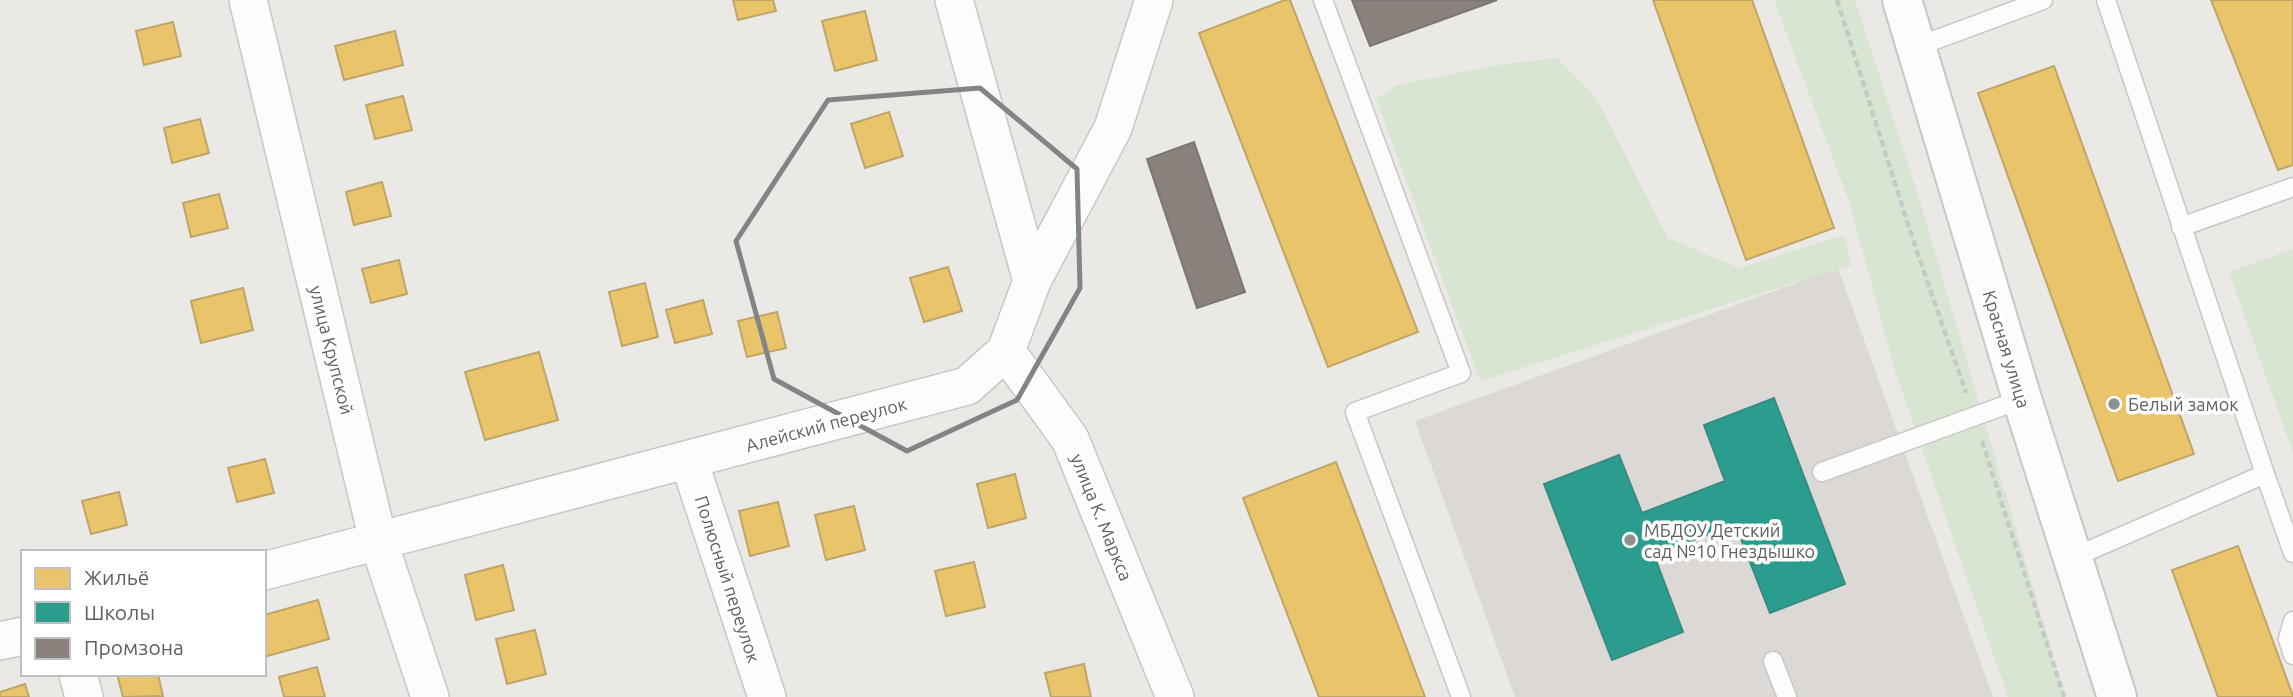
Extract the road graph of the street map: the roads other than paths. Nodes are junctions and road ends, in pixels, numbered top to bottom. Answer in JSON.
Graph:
{"nodes":[{"id":1,"x":248,"y":0,"type":"edge"},
{"id":2,"x":954,"y":0,"type":"edge"},
{"id":3,"x":1154,"y":0,"type":"edge"},
{"id":4,"x":1323,"y":0,"type":"edge"},
{"id":5,"x":1902,"y":0,"type":"edge"},
{"id":6,"x":2043,"y":0,"type":"edge"},
{"id":7,"x":2106,"y":0,"type":"edge"},
{"id":8,"x":1916,"y":47,"type":"junction"},
{"id":9,"x":2293,"y":187,"type":"edge"},
{"id":10,"x":2181,"y":227,"type":"junction"},
{"id":11,"x":1032,"y":281,"type":"junction"},
{"id":12,"x":1006,"y":351,"type":"junction"},
{"id":13,"x":2022,"y":399,"type":"junction"},
{"id":14,"x":689,"y":461,"type":"junction"},
{"id":15,"x":1822,"y":472,"type":"dead end"},
{"id":16,"x":2265,"y":474,"type":"junction"},
{"id":17,"x":378,"y":540,"type":"junction"},
{"id":18,"x":2293,"y":553,"type":"edge"},
{"id":19,"x":2072,"y":558,"type":"junction"},
{"id":20,"x":266,"y":570,"type":"edge"},
{"id":21,"x":2293,"y":621,"type":"edge"},
{"id":22,"x":21,"y":636,"type":"edge"},
{"id":23,"x":0,"y":641,"type":"edge"},
{"id":24,"x":2293,"y":655,"type":"edge"},
{"id":25,"x":1773,"y":661,"type":"dead end"},
{"id":26,"x":79,"y":676,"type":"edge"},
{"id":27,"x":84,"y":697,"type":"edge"},
{"id":28,"x":430,"y":697,"type":"edge"},
{"id":29,"x":767,"y":697,"type":"edge"},
{"id":30,"x":1175,"y":697,"type":"edge"},
{"id":31,"x":1461,"y":697,"type":"edge"},
{"id":32,"x":1787,"y":697,"type":"edge"},
{"id":33,"x":2117,"y":697,"type":"edge"}],
"edges":[{"from":1,"to":17,"type":"street","name":"улица Крупской"},
{"from":2,"to":11,"type":"street"},
{"from":3,"to":11,"type":"street","name":"Алейский переулок"},
{"from":4,"to":31,"type":"lane"},
{"from":5,"to":8,"type":"street","name":"Красная улица"},
{"from":6,"to":8,"type":"lane"},
{"from":7,"to":10,"type":"lane"},
{"from":8,"to":13,"type":"street","name":"Красная улица"},
{"from":9,"to":10,"type":"lane"},
{"from":10,"to":16,"type":"lane"},
{"from":11,"to":12,"type":"street","name":"Алейский переулок"},
{"from":12,"to":14,"type":"street","name":"Алейский переулок"},
{"from":12,"to":30,"type":"street","name":"улица К. Маркса"},
{"from":13,"to":15,"type":"lane"},
{"from":13,"to":19,"type":"street","name":"Красная улица"},
{"from":14,"to":17,"type":"street","name":"Алейский переулок"},
{"from":14,"to":29,"type":"street","name":"Полюсный переулок"},
{"from":16,"to":18,"type":"lane"},
{"from":16,"to":19,"type":"lane"},
{"from":17,"to":20,"type":"street","name":"Алейский переулок"},
{"from":17,"to":28,"type":"street","name":"улица Крупской"},
{"from":19,"to":33,"type":"street","name":"Красная улица"},
{"from":21,"to":24,"type":"lane"},
{"from":22,"to":23,"type":"street"},
{"from":25,"to":32,"type":"lane"},
{"from":26,"to":27,"type":"street"}]}
